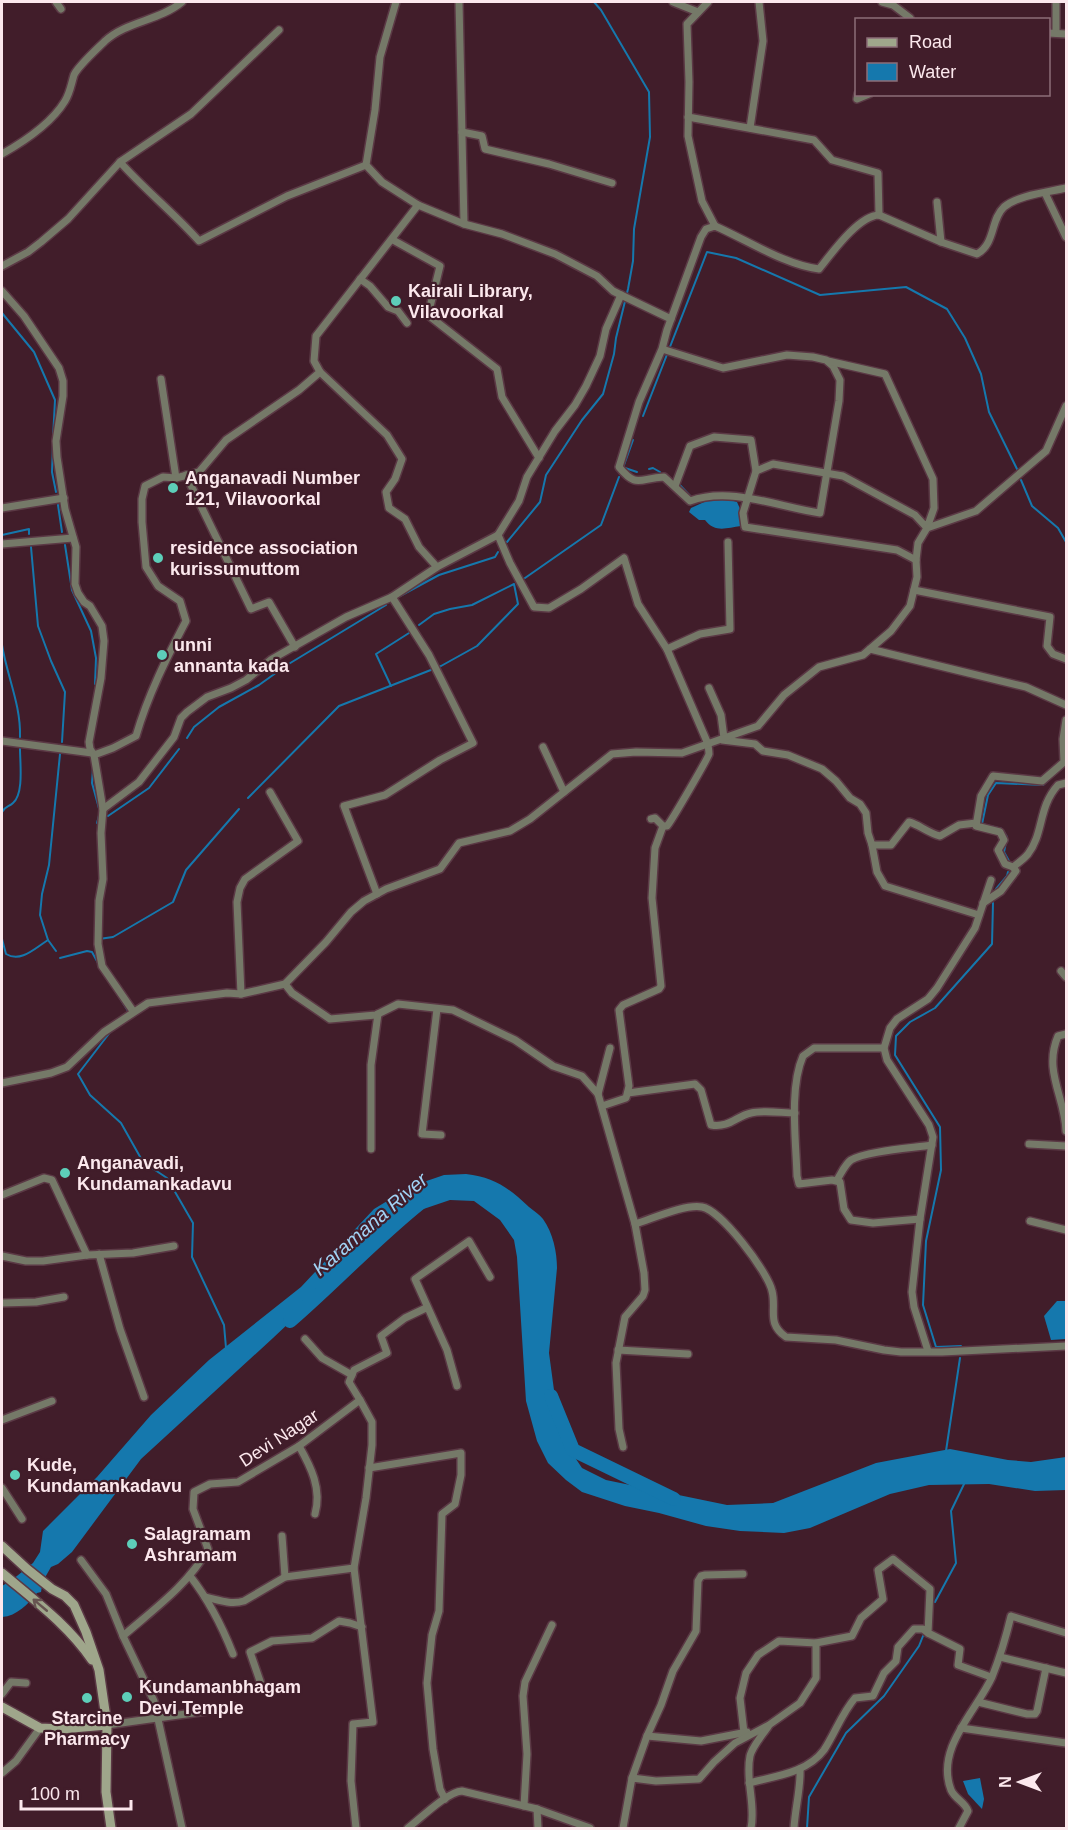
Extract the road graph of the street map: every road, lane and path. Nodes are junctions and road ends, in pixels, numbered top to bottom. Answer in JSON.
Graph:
{"nodes":[{"id":1,"x":56,"y":2,"type":"edge"},
{"id":2,"x":182,"y":2,"type":"edge"},
{"id":3,"x":396,"y":2,"type":"edge"},
{"id":4,"x":459,"y":2,"type":"edge"},
{"id":5,"x":674,"y":2,"type":"edge"},
{"id":6,"x":708,"y":2,"type":"edge"},
{"id":7,"x":759,"y":2,"type":"edge"},
{"id":8,"x":882,"y":2,"type":"edge"},
{"id":9,"x":1056,"y":2,"type":"edge"},
{"id":10,"x":897,"y":4,"type":"edge"},
{"id":11,"x":61,"y":9,"type":"dead end"},
{"id":12,"x":698,"y":12,"type":"junction"},
{"id":13,"x":910,"y":18,"type":"edge"},
{"id":14,"x":279,"y":30,"type":"dead end"},
{"id":15,"x":1052,"y":33,"type":"edge"},
{"id":16,"x":1066,"y":34,"type":"edge"},
{"id":17,"x":688,"y":117,"type":"junction"},
{"id":18,"x":750,"y":128,"type":"junction"},
{"id":19,"x":462,"y":132,"type":"junction"},
{"id":20,"x":2,"y":154,"type":"edge"},
{"id":21,"x":120,"y":162,"type":"junction"},
{"id":22,"x":366,"y":165,"type":"junction"},
{"id":23,"x":612,"y":183,"type":"dead end"},
{"id":24,"x":1066,"y":188,"type":"edge"},
{"id":25,"x":1045,"y":193,"type":"junction"},
{"id":26,"x":937,"y":202,"type":"dead end"},
{"id":27,"x":418,"y":205,"type":"junction"},
{"id":28,"x":879,"y":215,"type":"junction"},
{"id":29,"x":464,"y":224,"type":"junction"},
{"id":30,"x":715,"y":226,"type":"junction"},
{"id":31,"x":1066,"y":237,"type":"edge"},
{"id":32,"x":393,"y":240,"type":"junction"},
{"id":33,"x":941,"y":242,"type":"junction"},
{"id":34,"x":2,"y":266,"type":"edge"},
{"id":35,"x":360,"y":279,"type":"junction"},
{"id":36,"x":2,"y":291,"type":"edge"},
{"id":37,"x":621,"y":295,"type":"junction"},
{"id":38,"x":672,"y":319,"type":"junction"},
{"id":39,"x":407,"y":323,"type":"dead end"},
{"id":40,"x":666,"y":351,"type":"junction"},
{"id":41,"x":826,"y":360,"type":"junction"},
{"id":42,"x":320,"y":372,"type":"junction"},
{"id":43,"x":161,"y":379,"type":"dead end"},
{"id":44,"x":1066,"y":406,"type":"edge"},
{"id":45,"x":539,"y":458,"type":"junction"},
{"id":46,"x":756,"y":471,"type":"junction"},
{"id":47,"x":825,"y":472,"type":"junction"},
{"id":48,"x":186,"y":475,"type":"junction"},
{"id":49,"x":176,"y":478,"type":"junction"},
{"id":50,"x":675,"y":486,"type":"junction"},
{"id":51,"x":64,"y":498,"type":"junction"},
{"id":52,"x":747,"y":499,"type":"junction"},
{"id":53,"x":2,"y":508,"type":"edge"},
{"id":54,"x":927,"y":528,"type":"junction"},
{"id":55,"x":498,"y":535,"type":"junction"},
{"id":56,"x":73,"y":538,"type":"junction"},
{"id":57,"x":728,"y":542,"type":"dead end"},
{"id":58,"x":2,"y":544,"type":"edge"},
{"id":59,"x":916,"y":560,"type":"junction"},
{"id":60,"x":437,"y":567,"type":"junction"},
{"id":61,"x":914,"y":590,"type":"junction"},
{"id":62,"x":392,"y":597,"type":"junction"},
{"id":63,"x":295,"y":647,"type":"junction"},
{"id":64,"x":667,"y":649,"type":"junction"},
{"id":65,"x":870,"y":649,"type":"junction"},
{"id":66,"x":1066,"y":659,"type":"edge"},
{"id":67,"x":709,"y":688,"type":"dead end"},
{"id":68,"x":1066,"y":705,"type":"edge"},
{"id":69,"x":1066,"y":720,"type":"edge"},
{"id":70,"x":723,"y":739,"type":"junction"},
{"id":71,"x":2,"y":741,"type":"edge"},
{"id":72,"x":708,"y":744,"type":"junction"},
{"id":73,"x":543,"y":747,"type":"dead end"},
{"id":74,"x":93,"y":754,"type":"junction"},
{"id":75,"x":1056,"y":778,"type":"junction"},
{"id":76,"x":1066,"y":783,"type":"edge"},
{"id":77,"x":270,"y":792,"type":"dead end"},
{"id":78,"x":564,"y":792,"type":"junction"},
{"id":79,"x":103,"y":809,"type":"junction"},
{"id":80,"x":651,"y":819,"type":"dead end"},
{"id":81,"x":976,"y":823,"type":"junction"},
{"id":82,"x":663,"y":826,"type":"junction"},
{"id":83,"x":872,"y":844,"type":"junction"},
{"id":84,"x":1014,"y":867,"type":"junction"},
{"id":85,"x":991,"y":880,"type":"dead end"},
{"id":86,"x":378,"y":894,"type":"junction"},
{"id":87,"x":983,"y":903,"type":"junction"},
{"id":88,"x":979,"y":915,"type":"junction"},
{"id":89,"x":285,"y":984,"type":"junction"},
{"id":90,"x":241,"y":994,"type":"junction"},
{"id":91,"x":437,"y":1008,"type":"junction"},
{"id":92,"x":133,"y":1011,"type":"junction"},
{"id":93,"x":378,"y":1014,"type":"junction"},
{"id":94,"x":1066,"y":1034,"type":"edge"},
{"id":95,"x":609,"y":1048,"type":"dead end"},
{"id":96,"x":884,"y":1048,"type":"junction"},
{"id":97,"x":2,"y":1083,"type":"edge"},
{"id":98,"x":628,"y":1093,"type":"junction"},
{"id":99,"x":598,"y":1094,"type":"junction"},
{"id":100,"x":602,"y":1106,"type":"junction"},
{"id":101,"x":795,"y":1113,"type":"junction"},
{"id":102,"x":1066,"y":1133,"type":"edge"},
{"id":103,"x":441,"y":1135,"type":"dead end"},
{"id":104,"x":1029,"y":1144,"type":"dead end"},
{"id":105,"x":932,"y":1145,"type":"junction"},
{"id":106,"x":1066,"y":1146,"type":"edge"},
{"id":107,"x":371,"y":1149,"type":"dead end"},
{"id":108,"x":837,"y":1180,"type":"junction"},
{"id":109,"x":2,"y":1195,"type":"edge"},
{"id":110,"x":920,"y":1219,"type":"junction"},
{"id":111,"x":1030,"y":1221,"type":"dead end"},
{"id":112,"x":635,"y":1224,"type":"junction"},
{"id":113,"x":1066,"y":1230,"type":"edge"},
{"id":114,"x":174,"y":1246,"type":"dead end"},
{"id":115,"x":99,"y":1254,"type":"junction"},
{"id":116,"x":87,"y":1255,"type":"junction"},
{"id":117,"x":2,"y":1256,"type":"edge"},
{"id":118,"x":490,"y":1277,"type":"dead end"},
{"id":119,"x":64,"y":1297,"type":"dead end"},
{"id":120,"x":2,"y":1303,"type":"edge"},
{"id":121,"x":426,"y":1308,"type":"junction"},
{"id":122,"x":305,"y":1339,"type":"dead end"},
{"id":123,"x":1066,"y":1346,"type":"edge"},
{"id":124,"x":618,"y":1350,"type":"junction"},
{"id":125,"x":928,"y":1351,"type":"junction"},
{"id":126,"x":688,"y":1354,"type":"dead end"},
{"id":127,"x":352,"y":1375,"type":"junction"},
{"id":128,"x":458,"y":1386,"type":"dead end"},
{"id":129,"x":144,"y":1397,"type":"dead end"},
{"id":130,"x":360,"y":1400,"type":"junction"},
{"id":131,"x":52,"y":1401,"type":"dead end"},
{"id":132,"x":2,"y":1420,"type":"edge"},
{"id":133,"x":299,"y":1446,"type":"junction"},
{"id":134,"x":622,"y":1447,"type":"dead end"},
{"id":135,"x":369,"y":1468,"type":"junction"},
{"id":136,"x":2,"y":1488,"type":"edge"},
{"id":137,"x":315,"y":1514,"type":"dead end"},
{"id":138,"x":22,"y":1519,"type":"dead end"},
{"id":139,"x":282,"y":1536,"type":"dead end"},
{"id":140,"x":2,"y":1546,"type":"edge"},
{"id":141,"x":81,"y":1560,"type":"dead end"},
{"id":142,"x":354,"y":1568,"type":"junction"},
{"id":143,"x":2,"y":1573,"type":"edge"},
{"id":144,"x":744,"y":1574,"type":"dead end"},
{"id":145,"x":190,"y":1576,"type":"junction"},
{"id":146,"x":285,"y":1577,"type":"junction"},
{"id":147,"x":205,"y":1597,"type":"junction"},
{"id":148,"x":552,"y":1625,"type":"dead end"},
{"id":149,"x":362,"y":1627,"type":"junction"},
{"id":150,"x":928,"y":1633,"type":"junction"},
{"id":151,"x":1066,"y":1634,"type":"edge"},
{"id":152,"x":123,"y":1636,"type":"junction"},
{"id":153,"x":816,"y":1643,"type":"junction"},
{"id":154,"x":233,"y":1654,"type":"dead end"},
{"id":155,"x":1000,"y":1657,"type":"junction"},
{"id":156,"x":1046,"y":1668,"type":"junction"},
{"id":157,"x":99,"y":1670,"type":"junction"},
{"id":158,"x":1066,"y":1673,"type":"edge"},
{"id":159,"x":991,"y":1677,"type":"junction"},
{"id":160,"x":26,"y":1683,"type":"dead end"},
{"id":161,"x":261,"y":1684,"type":"dead end"},
{"id":162,"x":2,"y":1694,"type":"edge"},
{"id":163,"x":978,"y":1702,"type":"junction"},
{"id":164,"x":2,"y":1707,"type":"edge"},
{"id":165,"x":236,"y":1707,"type":"dead end"},
{"id":166,"x":159,"y":1718,"type":"junction"},
{"id":167,"x":107,"y":1725,"type":"junction"},
{"id":168,"x":769,"y":1725,"type":"junction"},
{"id":169,"x":40,"y":1728,"type":"junction"},
{"id":170,"x":961,"y":1728,"type":"junction"},
{"id":171,"x":744,"y":1733,"type":"junction"},
{"id":172,"x":647,"y":1736,"type":"junction"},
{"id":173,"x":1066,"y":1743,"type":"edge"},
{"id":174,"x":800,"y":1769,"type":"junction"},
{"id":175,"x":2,"y":1773,"type":"edge"},
{"id":176,"x":632,"y":1778,"type":"junction"},
{"id":177,"x":749,"y":1783,"type":"junction"},
{"id":178,"x":445,"y":1799,"type":"junction"},
{"id":179,"x":524,"y":1806,"type":"junction"},
{"id":180,"x":537,"y":1809,"type":"junction"},
{"id":181,"x":111,"y":1828,"type":"edge"},
{"id":182,"x":182,"y":1828,"type":"edge"},
{"id":183,"x":356,"y":1828,"type":"edge"},
{"id":184,"x":411,"y":1828,"type":"edge"},
{"id":185,"x":538,"y":1828,"type":"edge"},
{"id":186,"x":590,"y":1828,"type":"edge"},
{"id":187,"x":623,"y":1828,"type":"edge"},
{"id":188,"x":751,"y":1828,"type":"edge"},
{"id":189,"x":794,"y":1828,"type":"edge"},
{"id":190,"x":959,"y":1828,"type":"edge"}],
"edges":[{"from":1,"to":11,"type":"street"},
{"from":2,"to":20,"type":"street"},
{"from":3,"to":22,"type":"street"},
{"from":4,"to":19,"type":"street"},
{"from":5,"to":12,"type":"street"},
{"from":6,"to":12,"type":"street"},
{"from":7,"to":18,"type":"street"},
{"from":8,"to":10,"type":"street"},
{"from":9,"to":15,"type":"street"},
{"from":10,"to":13,"type":"street"},
{"from":12,"to":17,"type":"street"},
{"from":14,"to":21,"type":"street"},
{"from":15,"to":16,"type":"street"},
{"from":17,"to":18,"type":"street"},
{"from":17,"to":30,"type":"street"},
{"from":18,"to":28,"type":"street"},
{"from":19,"to":23,"type":"street"},
{"from":19,"to":29,"type":"street"},
{"from":21,"to":22,"type":"street"},
{"from":21,"to":34,"type":"street"},
{"from":22,"to":27,"type":"street"},
{"from":24,"to":25,"type":"street"},
{"from":25,"to":31,"type":"street"},
{"from":25,"to":33,"type":"street"},
{"from":26,"to":33,"type":"street"},
{"from":27,"to":29,"type":"street"},
{"from":27,"to":32,"type":"street"},
{"from":28,"to":30,"type":"street"},
{"from":28,"to":33,"type":"street"},
{"from":29,"to":37,"type":"street"},
{"from":30,"to":38,"type":"street"},
{"from":32,"to":35,"type":"street"},
{"from":32,"to":45,"type":"street"},
{"from":35,"to":39,"type":"street"},
{"from":35,"to":42,"type":"street"},
{"from":36,"to":51,"type":"street"},
{"from":37,"to":38,"type":"street"},
{"from":37,"to":45,"type":"street"},
{"from":38,"to":40,"type":"street"},
{"from":40,"to":41,"type":"street"},
{"from":40,"to":50,"type":"street"},
{"from":41,"to":47,"type":"street"},
{"from":41,"to":54,"type":"street"},
{"from":42,"to":48,"type":"street"},
{"from":42,"to":60,"type":"street"},
{"from":43,"to":49,"type":"street"},
{"from":44,"to":54,"type":"street"},
{"from":45,"to":55,"type":"street"},
{"from":46,"to":47,"type":"street"},
{"from":46,"to":50,"type":"street"},
{"from":46,"to":52,"type":"street"},
{"from":47,"to":52,"type":"street"},
{"from":47,"to":54,"type":"street"},
{"from":48,"to":49,"type":"street"},
{"from":48,"to":63,"type":"street"},
{"from":49,"to":74,"type":"street"},
{"from":50,"to":52,"type":"street"},
{"from":51,"to":53,"type":"street"},
{"from":51,"to":56,"type":"street"},
{"from":52,"to":59,"type":"street"},
{"from":54,"to":59,"type":"street"},
{"from":55,"to":60,"type":"street"},
{"from":55,"to":64,"type":"street"},
{"from":56,"to":58,"type":"street"},
{"from":56,"to":74,"type":"street"},
{"from":57,"to":64,"type":"street"},
{"from":59,"to":61,"type":"street"},
{"from":60,"to":62,"type":"street"},
{"from":61,"to":65,"type":"street"},
{"from":61,"to":66,"type":"street"},
{"from":62,"to":63,"type":"street"},
{"from":62,"to":86,"type":"street"},
{"from":63,"to":79,"type":"street"},
{"from":64,"to":72,"type":"street"},
{"from":65,"to":68,"type":"street"},
{"from":65,"to":70,"type":"street"},
{"from":67,"to":70,"type":"street"},
{"from":69,"to":75,"type":"street"},
{"from":70,"to":72,"type":"street"},
{"from":70,"to":83,"type":"street"},
{"from":71,"to":74,"type":"street"},
{"from":72,"to":78,"type":"street"},
{"from":72,"to":82,"type":"street"},
{"from":73,"to":78,"type":"street"},
{"from":74,"to":79,"type":"street"},
{"from":75,"to":76,"type":"street"},
{"from":75,"to":81,"type":"street"},
{"from":75,"to":84,"type":"street"},
{"from":77,"to":90,"type":"street"},
{"from":78,"to":86,"type":"street"},
{"from":79,"to":92,"type":"street"},
{"from":80,"to":82,"type":"street"},
{"from":81,"to":83,"type":"street"},
{"from":81,"to":84,"type":"street"},
{"from":82,"to":98,"type":"street"},
{"from":83,"to":88,"type":"street"},
{"from":84,"to":87,"type":"street"},
{"from":85,"to":87,"type":"street"},
{"from":86,"to":89,"type":"street"},
{"from":87,"to":88,"type":"street"},
{"from":88,"to":96,"type":"street"},
{"from":89,"to":90,"type":"street"},
{"from":89,"to":93,"type":"street"},
{"from":90,"to":92,"type":"street"},
{"from":91,"to":93,"type":"street"},
{"from":91,"to":99,"type":"street"},
{"from":91,"to":103,"type":"street"},
{"from":92,"to":97,"type":"street"},
{"from":93,"to":107,"type":"street"},
{"from":94,"to":102,"type":"street"},
{"from":95,"to":99,"type":"street"},
{"from":96,"to":101,"type":"street"},
{"from":96,"to":105,"type":"street"},
{"from":98,"to":100,"type":"street"},
{"from":98,"to":101,"type":"street"},
{"from":99,"to":100,"type":"street"},
{"from":100,"to":112,"type":"street"},
{"from":101,"to":108,"type":"street"},
{"from":102,"to":106,"type":"street"},
{"from":104,"to":106,"type":"street"},
{"from":105,"to":108,"type":"street"},
{"from":105,"to":110,"type":"street"},
{"from":108,"to":110,"type":"street"},
{"from":109,"to":116,"type":"street"},
{"from":110,"to":125,"type":"street"},
{"from":111,"to":113,"type":"street"},
{"from":112,"to":124,"type":"street"},
{"from":112,"to":125,"type":"street"},
{"from":114,"to":115,"type":"street"},
{"from":115,"to":116,"type":"street"},
{"from":115,"to":129,"type":"street"},
{"from":116,"to":117,"type":"street"},
{"from":118,"to":121,"type":"street"},
{"from":119,"to":120,"type":"street"},
{"from":121,"to":127,"type":"street"},
{"from":121,"to":128,"type":"street"},
{"from":122,"to":127,"type":"street"},
{"from":123,"to":125,"type":"street"},
{"from":124,"to":126,"type":"street"},
{"from":124,"to":134,"type":"street"},
{"from":127,"to":130,"type":"street"},
{"from":130,"to":133,"type":"street","name":"Devi Nagar"},
{"from":130,"to":135,"type":"street"},
{"from":131,"to":132,"type":"street"},
{"from":133,"to":137,"type":"street"},
{"from":133,"to":145,"type":"street","name":"Devi Nagar"},
{"from":135,"to":142,"type":"street"},
{"from":135,"to":178,"type":"street"},
{"from":136,"to":138,"type":"street"},
{"from":139,"to":146,"type":"street"},
{"from":140,"to":157,"type":"main road"},
{"from":141,"to":152,"type":"street"},
{"from":142,"to":146,"type":"street"},
{"from":142,"to":149,"type":"street"},
{"from":157,"to":143,"type":"main road","one_way":true},
{"from":144,"to":172,"type":"street"},
{"from":145,"to":147,"type":"street"},
{"from":145,"to":152,"type":"street","name":"Devi Nagar"},
{"from":146,"to":147,"type":"street"},
{"from":147,"to":154,"type":"street"},
{"from":148,"to":179,"type":"street"},
{"from":149,"to":161,"type":"street"},
{"from":149,"to":183,"type":"street"},
{"from":150,"to":153,"type":"street"},
{"from":150,"to":159,"type":"street"},
{"from":150,"to":174,"type":"street"},
{"from":151,"to":155,"type":"street"},
{"from":152,"to":166,"type":"street"},
{"from":153,"to":168,"type":"street"},
{"from":153,"to":171,"type":"street"},
{"from":155,"to":156,"type":"street"},
{"from":155,"to":159,"type":"street"},
{"from":156,"to":158,"type":"street"},
{"from":156,"to":163,"type":"street"},
{"from":157,"to":167,"type":"main road"},
{"from":159,"to":163,"type":"street"},
{"from":160,"to":162,"type":"street"},
{"from":163,"to":170,"type":"street"},
{"from":164,"to":169,"type":"main road"},
{"from":165,"to":166,"type":"street"},
{"from":166,"to":167,"type":"street"},
{"from":166,"to":182,"type":"street"},
{"from":167,"to":169,"type":"main road"},
{"from":167,"to":181,"type":"main road"},
{"from":168,"to":171,"type":"street"},
{"from":168,"to":176,"type":"street"},
{"from":168,"to":177,"type":"street"},
{"from":169,"to":175,"type":"street"},
{"from":170,"to":173,"type":"street"},
{"from":170,"to":190,"type":"street"},
{"from":171,"to":172,"type":"street"},
{"from":172,"to":176,"type":"street"},
{"from":174,"to":177,"type":"street"},
{"from":174,"to":189,"type":"street"},
{"from":176,"to":187,"type":"street"},
{"from":177,"to":188,"type":"street"},
{"from":178,"to":179,"type":"street"},
{"from":178,"to":184,"type":"street"},
{"from":179,"to":180,"type":"street"},
{"from":180,"to":185,"type":"street"},
{"from":180,"to":186,"type":"street"}]}
